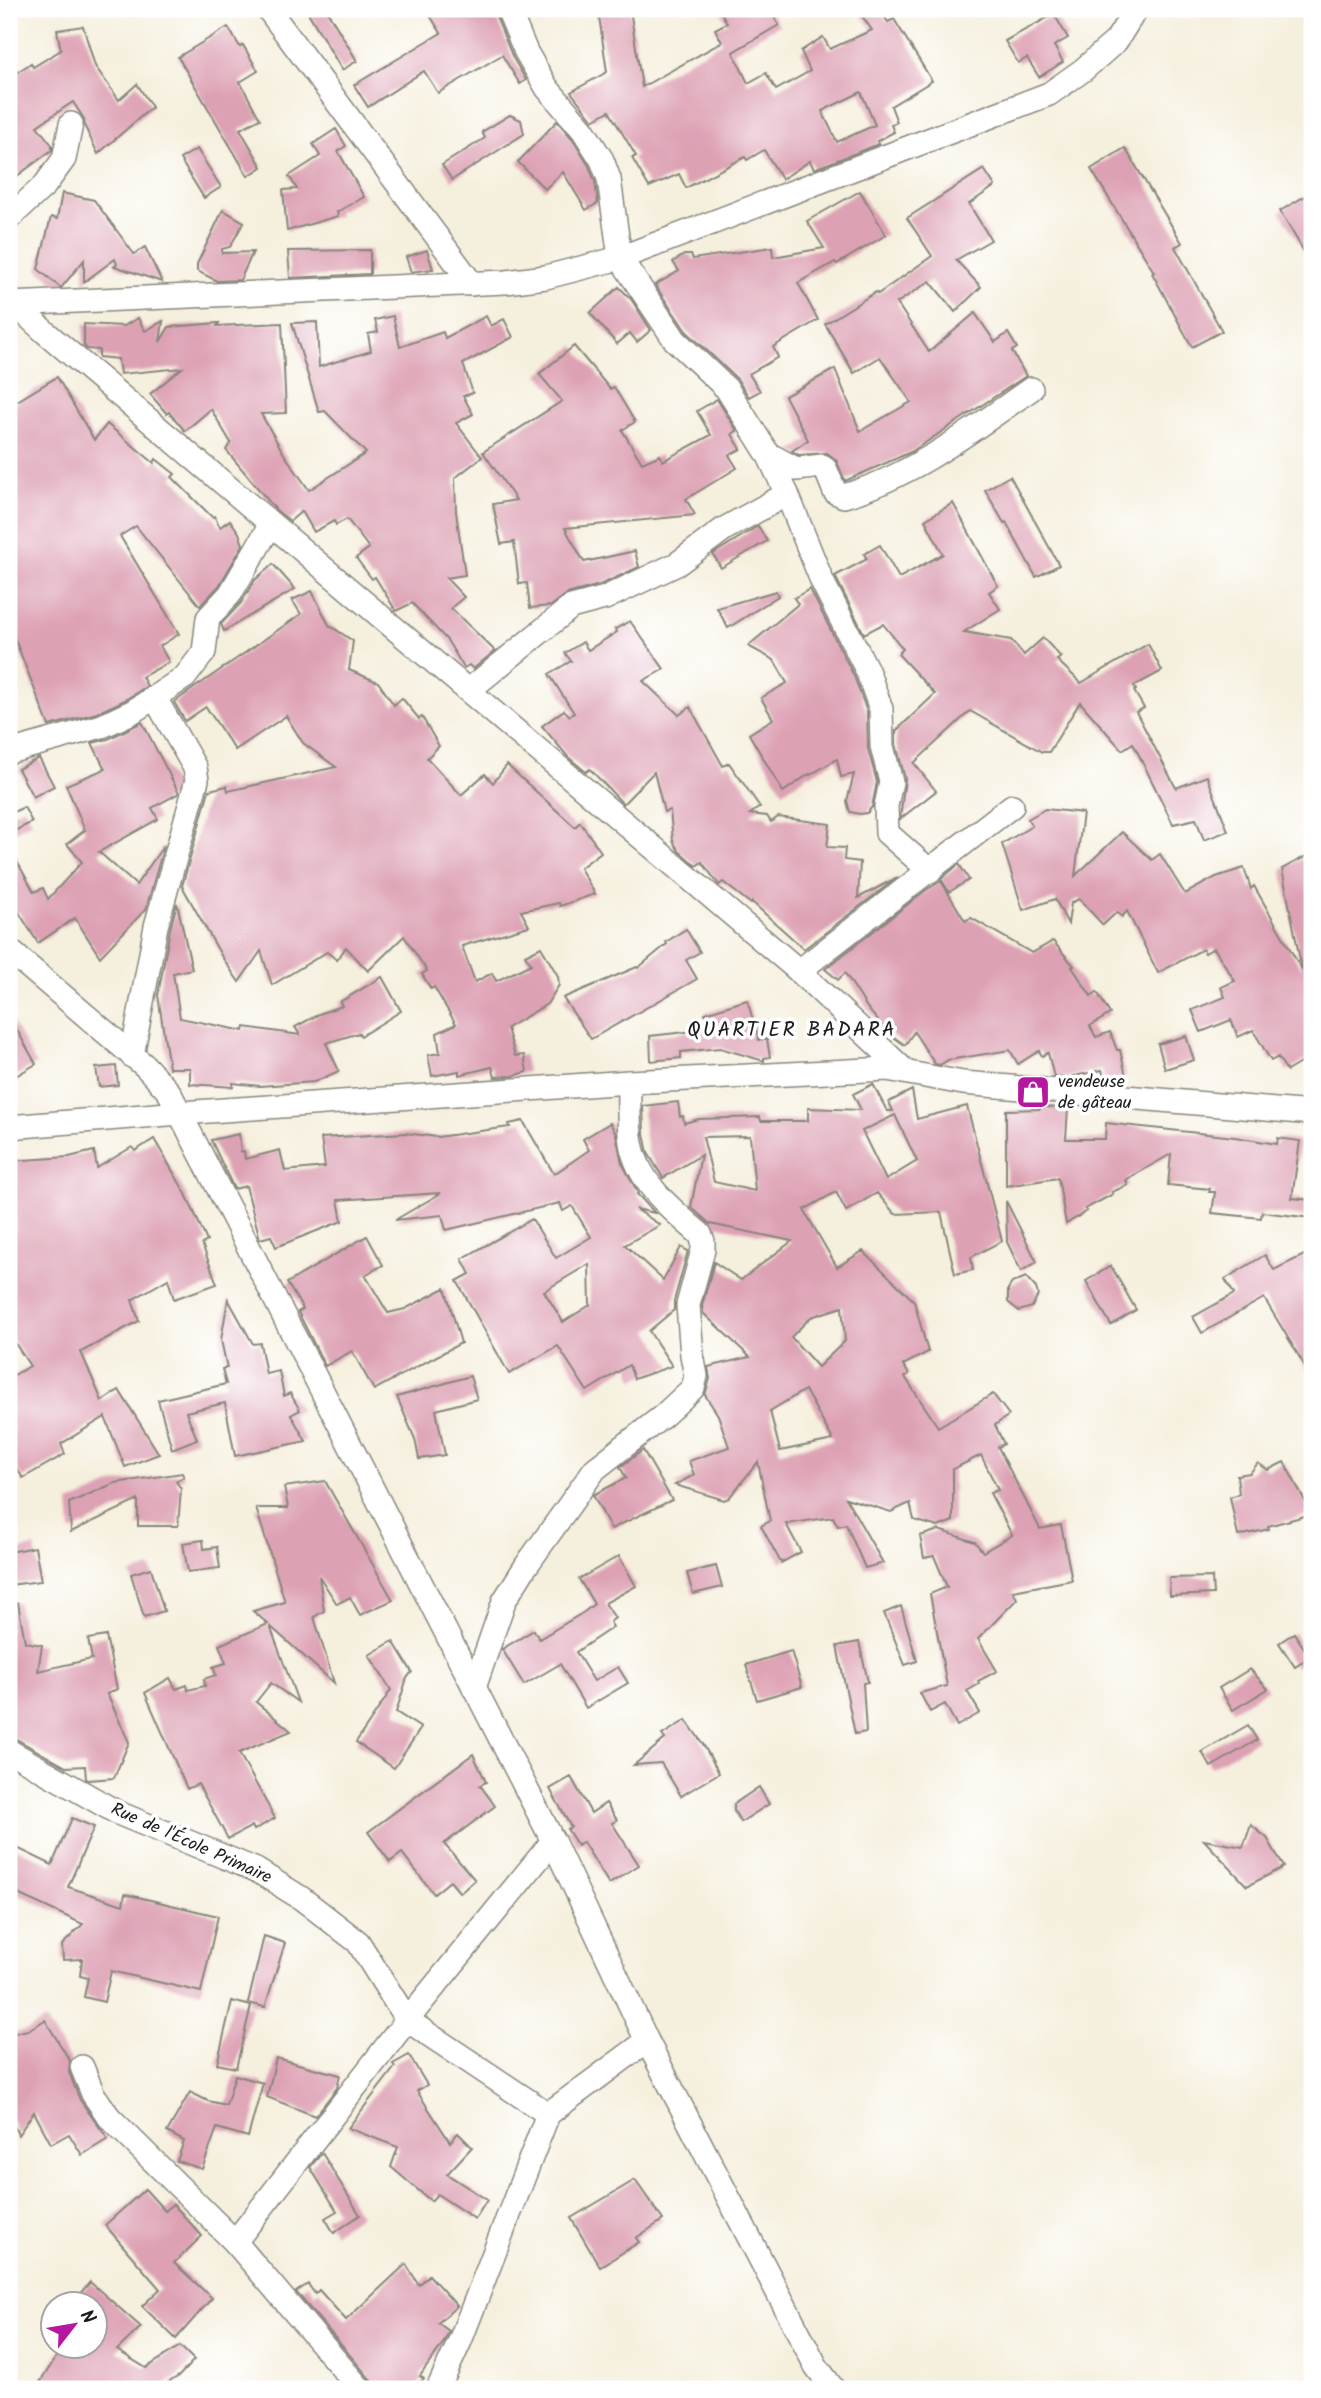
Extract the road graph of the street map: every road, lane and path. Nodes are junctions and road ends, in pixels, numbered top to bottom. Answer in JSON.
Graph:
{"nodes":[{"id":1,"x":268,"y":9,"type":"edge"},
{"id":2,"x":508,"y":9,"type":"edge"},
{"id":3,"x":1136,"y":9,"type":"edge"},
{"id":4,"x":71,"y":124,"type":"dead end"},
{"id":5,"x":9,"y":218,"type":"edge"},
{"id":6,"x":620,"y":258,"type":"junction"},
{"id":7,"x":472,"y":284,"type":"junction"},
{"id":8,"x":10,"y":302,"type":"edge"},
{"id":9,"x":1031,"y":389,"type":"dead end"},
{"id":10,"x":768,"y":454,"type":"junction"},
{"id":11,"x":787,"y":495,"type":"junction"},
{"id":12,"x":271,"y":524,"type":"junction"},
{"id":13,"x":469,"y":690,"type":"junction"},
{"id":14,"x":155,"y":698,"type":"junction"},
{"id":15,"x":9,"y":752,"type":"edge"},
{"id":16,"x":1012,"y":806,"type":"dead end"},
{"id":17,"x":930,"y":871,"type":"junction"},
{"id":18,"x":9,"y":950,"type":"edge"},
{"id":19,"x":799,"y":971,"type":"junction"},
{"id":20,"x":132,"y":1056,"type":"junction"},
{"id":21,"x":905,"y":1072,"type":"junction"},
{"id":22,"x":629,"y":1082,"type":"junction"},
{"id":23,"x":180,"y":1113,"type":"junction"},
{"id":24,"x":1312,"y":1113,"type":"edge"},
{"id":25,"x":9,"y":1127,"type":"edge"},
{"id":26,"x":474,"y":1688,"type":"junction"},
{"id":27,"x":9,"y":1751,"type":"edge"},
{"id":28,"x":553,"y":1841,"type":"junction"},
{"id":29,"x":407,"y":2020,"type":"junction"},
{"id":30,"x":648,"y":2041,"type":"junction"},
{"id":31,"x":82,"y":2067,"type":"dead end"},
{"id":32,"x":548,"y":2114,"type":"junction"},
{"id":33,"x":235,"y":2242,"type":"junction"},
{"id":34,"x":360,"y":2389,"type":"edge"},
{"id":35,"x":438,"y":2389,"type":"edge"},
{"id":36,"x":833,"y":2389,"type":"edge"}],
"edges":[{"from":1,"to":7,"type":"street"},
{"from":2,"to":6,"type":"street"},
{"from":3,"to":6,"type":"street"},
{"from":4,"to":5,"type":"street"},
{"from":6,"to":7,"type":"street"},
{"from":6,"to":10,"type":"street"},
{"from":7,"to":8,"type":"street"},
{"from":8,"to":12,"type":"street"},
{"from":9,"to":10,"type":"street"},
{"from":10,"to":11,"type":"street"},
{"from":11,"to":13,"type":"street"},
{"from":11,"to":17,"type":"street"},
{"from":12,"to":13,"type":"street"},
{"from":12,"to":14,"type":"street"},
{"from":13,"to":19,"type":"street"},
{"from":14,"to":15,"type":"street"},
{"from":14,"to":20,"type":"street"},
{"from":16,"to":17,"type":"street"},
{"from":17,"to":19,"type":"street"},
{"from":18,"to":20,"type":"street"},
{"from":19,"to":21,"type":"street"},
{"from":20,"to":23,"type":"street"},
{"from":21,"to":22,"type":"street"},
{"from":21,"to":24,"type":"street"},
{"from":22,"to":23,"type":"street"},
{"from":22,"to":26,"type":"street"},
{"from":23,"to":25,"type":"street"},
{"from":23,"to":26,"type":"street"},
{"from":26,"to":28,"type":"street"},
{"from":27,"to":29,"type":"street","name":"Rue de l'École Primaire"},
{"from":28,"to":29,"type":"street"},
{"from":28,"to":30,"type":"street"},
{"from":29,"to":32,"type":"street","name":"Rue de l'École Primaire"},
{"from":29,"to":33,"type":"street"},
{"from":30,"to":32,"type":"street"},
{"from":30,"to":36,"type":"street"},
{"from":31,"to":33,"type":"street"},
{"from":32,"to":35,"type":"street"},
{"from":33,"to":34,"type":"street"}]}
